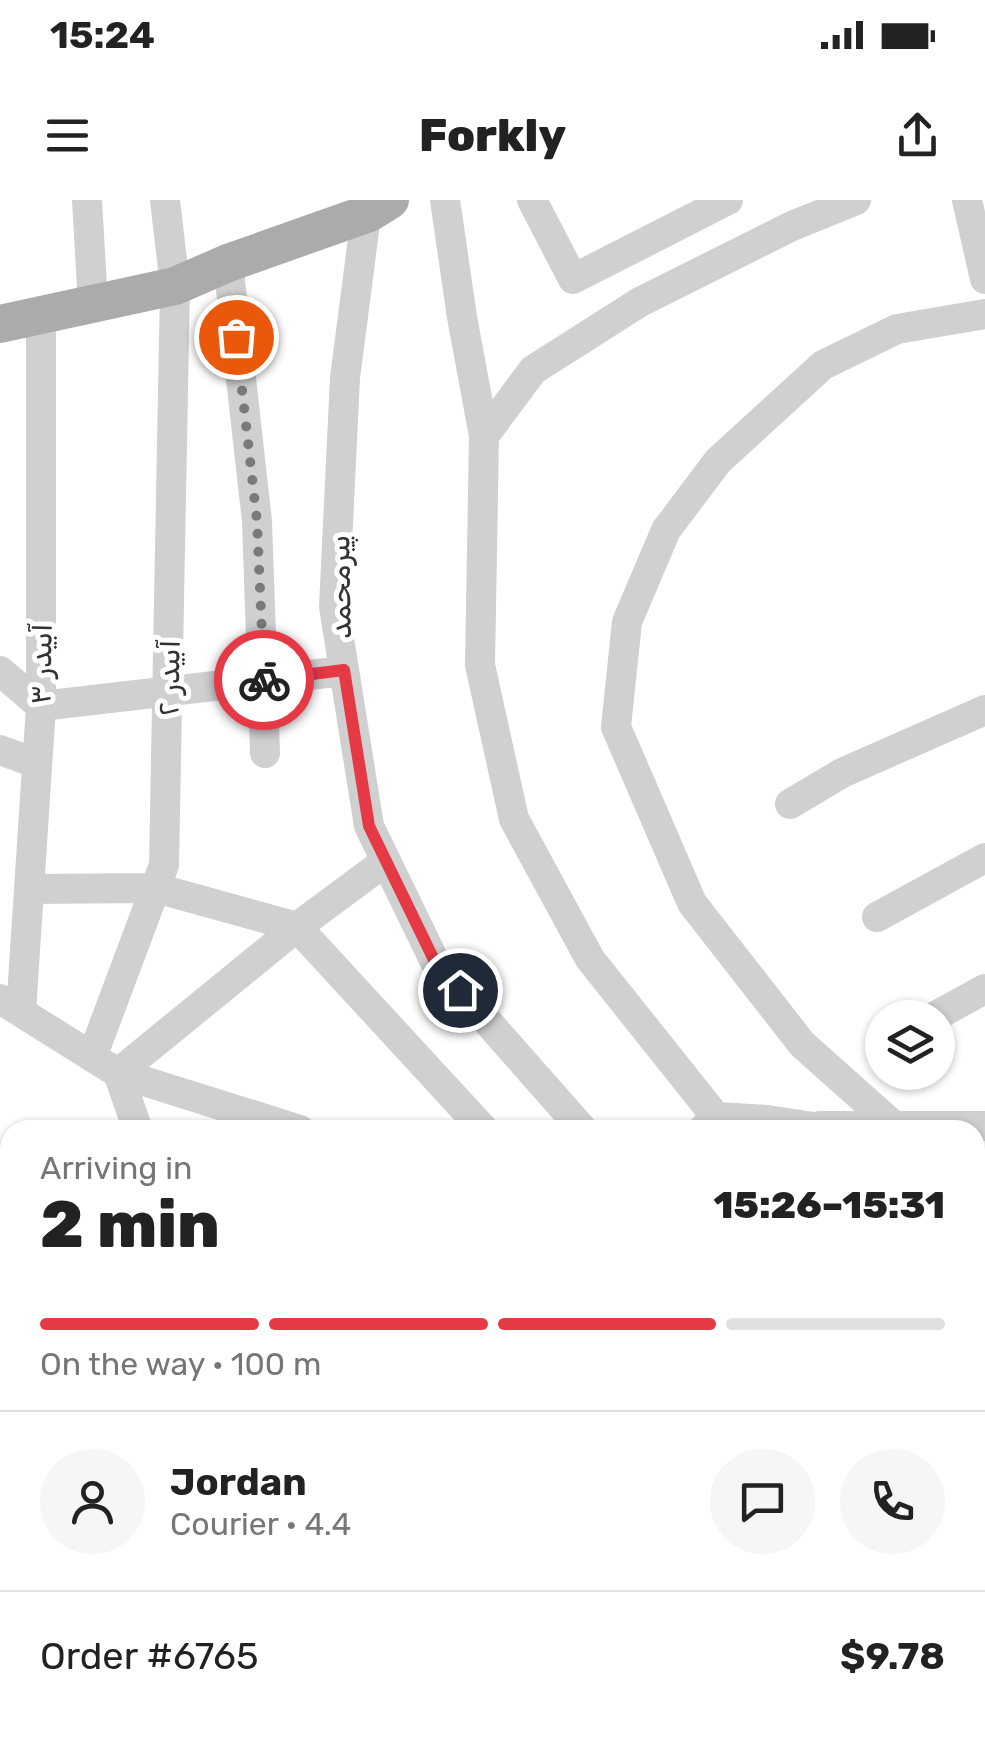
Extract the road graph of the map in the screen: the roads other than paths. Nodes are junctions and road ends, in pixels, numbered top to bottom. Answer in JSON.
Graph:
{"nodes":[{"id":1,"x":87,"y":200,"type":"edge"},
{"id":2,"x":165,"y":200,"type":"edge"},
{"id":3,"x":445,"y":200,"type":"edge"},
{"id":4,"x":532,"y":200,"type":"edge"},
{"id":5,"x":728,"y":200,"type":"edge"},
{"id":6,"x":856,"y":200,"type":"edge"},
{"id":7,"x":967,"y":200,"type":"edge"},
{"id":8,"x":376,"y":204,"type":"edge"},
{"id":9,"x":228,"y":263,"type":"junction"},
{"id":10,"x":985,"y":279,"type":"edge"},
{"id":11,"x":175,"y":286,"type":"junction"},
{"id":12,"x":93,"y":305,"type":"junction"},
{"id":13,"x":985,"y":314,"type":"edge"},
{"id":14,"x":41,"y":315,"type":"junction"},
{"id":15,"x":0,"y":324,"type":"edge"},
{"id":16,"x":484,"y":436,"type":"junction"},
{"id":17,"x":344,"y":670,"type":"junction"},
{"id":18,"x":0,"y":671,"type":"edge"},
{"id":19,"x":263,"y":680,"type":"junction"},
{"id":20,"x":169,"y":691,"type":"junction"},
{"id":21,"x":42,"y":706,"type":"junction"},
{"id":22,"x":985,"y":710,"type":"edge"},
{"id":23,"x":0,"y":750,"type":"edge"},
{"id":24,"x":265,"y":753,"type":"dead end"},
{"id":25,"x":36,"y":763,"type":"junction"},
{"id":26,"x":790,"y":804,"type":"dead end"},
{"id":27,"x":985,"y":858,"type":"edge"},
{"id":28,"x":386,"y":861,"type":"junction"},
{"id":29,"x":156,"y":888,"type":"junction"},
{"id":30,"x":29,"y":889,"type":"junction"},
{"id":31,"x":877,"y":917,"type":"dead end"},
{"id":32,"x":297,"y":928,"type":"junction"},
{"id":33,"x":985,"y":989,"type":"edge"},
{"id":34,"x":955,"y":1005,"type":"edge"},
{"id":35,"x":11,"y":1006,"type":"edge"},
{"id":36,"x":92,"y":1057,"type":"junction"},
{"id":37,"x":118,"y":1073,"type":"junction"},
{"id":38,"x":134,"y":1120,"type":"edge"},
{"id":39,"x":268,"y":1120,"type":"edge"},
{"id":40,"x":475,"y":1120,"type":"edge"},
{"id":41,"x":574,"y":1120,"type":"edge"},
{"id":42,"x":707,"y":1120,"type":"edge"},
{"id":43,"x":887,"y":1120,"type":"edge"}],
"edges":[{"from":1,"to":12,"type":"street"},
{"from":2,"to":11,"type":"street","name":"آبیدر ۲"},
{"from":3,"to":16,"type":"street"},
{"from":4,"to":5,"type":"street"},
{"from":6,"to":16,"type":"street"},
{"from":7,"to":10,"type":"street"},
{"from":8,"to":9,"type":"main road"},
{"from":8,"to":17,"type":"street","name":"پیرمحمد"},
{"from":9,"to":11,"type":"main road"},
{"from":9,"to":19,"type":"street"},
{"from":11,"to":12,"type":"main road"},
{"from":11,"to":20,"type":"street","name":"آبیدر ۲"},
{"from":12,"to":14,"type":"main road"},
{"from":13,"to":43,"type":"street"},
{"from":14,"to":15,"type":"main road"},
{"from":14,"to":21,"type":"street","name":"آبیدر ۳"},
{"from":16,"to":42,"type":"street"},
{"from":17,"to":19,"type":"street"},
{"from":17,"to":28,"type":"street","name":"پیرمحمد"},
{"from":18,"to":21,"type":"street"},
{"from":19,"to":20,"type":"street"},
{"from":19,"to":24,"type":"street"},
{"from":20,"to":21,"type":"street"},
{"from":20,"to":29,"type":"street","name":"آبیدر ۲"},
{"from":21,"to":25,"type":"street","name":"آبیدر ۳"},
{"from":22,"to":26,"type":"street"},
{"from":23,"to":25,"type":"street"},
{"from":25,"to":30,"type":"street","name":"آبیدر ۳"},
{"from":27,"to":31,"type":"street"},
{"from":28,"to":32,"type":"street"},
{"from":28,"to":41,"type":"street","name":"پیرمحمد"},
{"from":29,"to":30,"type":"street"},
{"from":29,"to":32,"type":"street"},
{"from":29,"to":36,"type":"street","name":"آبیدر ۲"},
{"from":30,"to":35,"type":"street","name":"آبیدر ۳"},
{"from":32,"to":37,"type":"street"},
{"from":32,"to":40,"type":"street"},
{"from":33,"to":34,"type":"street"},
{"from":35,"to":36,"type":"street"},
{"from":36,"to":37,"type":"street"},
{"from":37,"to":38,"type":"street"},
{"from":37,"to":39,"type":"street"}]}
